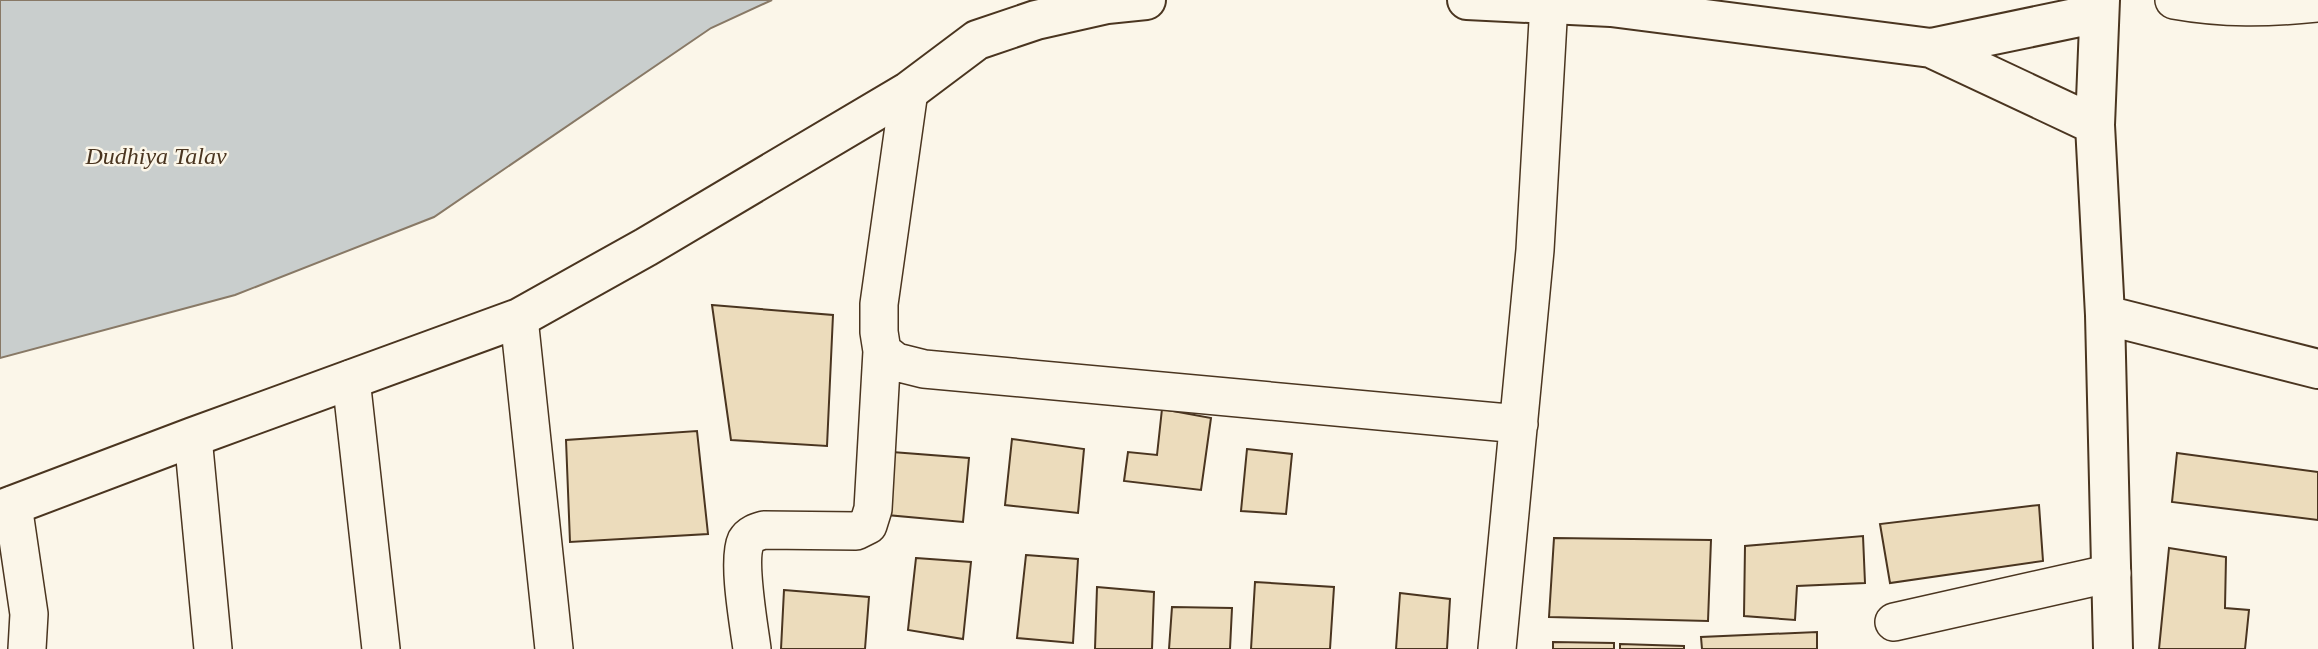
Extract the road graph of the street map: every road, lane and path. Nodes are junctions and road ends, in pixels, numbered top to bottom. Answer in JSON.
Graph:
{"nodes":[{"id":1,"x":1146,"y":0,"type":"edge"},
{"id":2,"x":1467,"y":0,"type":"edge"},
{"id":3,"x":2185,"y":1,"type":"edge"},
{"id":4,"x":2318,"y":3,"type":"edge"},
{"id":5,"x":1549,"y":4,"type":"junction"},
{"id":6,"x":2100,"y":6,"type":"edge"},
{"id":7,"x":1931,"y":48,"type":"junction"},
{"id":8,"x":909,"y":91,"type":"junction"},
{"id":9,"x":2095,"y":125,"type":"junction"},
{"id":10,"x":2105,"y":315,"type":"junction"},
{"id":11,"x":519,"y":318,"type":"junction"},
{"id":12,"x":882,"y":351,"type":"junction"},
{"id":13,"x":2318,"y":369,"type":"edge"},
{"id":14,"x":351,"y":379,"type":"junction"},
{"id":15,"x":1519,"y":424,"type":"junction"},
{"id":16,"x":193,"y":437,"type":"junction"},
{"id":17,"x":7,"y":508,"type":"edge"},
{"id":18,"x":2112,"y":573,"type":"junction"},
{"id":19,"x":1894,"y":622,"type":"dead end"},
{"id":20,"x":27,"y":649,"type":"edge"},
{"id":21,"x":213,"y":649,"type":"edge"},
{"id":22,"x":381,"y":649,"type":"edge"},
{"id":23,"x":554,"y":649,"type":"edge"},
{"id":24,"x":752,"y":649,"type":"edge"},
{"id":25,"x":1497,"y":649,"type":"edge"},
{"id":26,"x":2113,"y":649,"type":"edge"}],
"edges":[{"from":1,"to":8,"type":"main road"},
{"from":2,"to":5,"type":"main road"},
{"from":3,"to":4,"type":"street"},
{"from":5,"to":7,"type":"main road"},
{"from":5,"to":15,"type":"street"},
{"from":6,"to":7,"type":"main road"},
{"from":6,"to":9,"type":"main road"},
{"from":7,"to":9,"type":"main road"},
{"from":8,"to":11,"type":"main road"},
{"from":8,"to":12,"type":"street"},
{"from":9,"to":10,"type":"main road"},
{"from":10,"to":13,"type":"main road"},
{"from":10,"to":18,"type":"main road"},
{"from":11,"to":14,"type":"main road"},
{"from":11,"to":23,"type":"street"},
{"from":12,"to":15,"type":"street"},
{"from":12,"to":24,"type":"street"},
{"from":14,"to":16,"type":"main road"},
{"from":14,"to":22,"type":"street"},
{"from":15,"to":25,"type":"street"},
{"from":16,"to":17,"type":"main road"},
{"from":16,"to":21,"type":"street"},
{"from":17,"to":20,"type":"street"},
{"from":18,"to":19,"type":"street"},
{"from":18,"to":26,"type":"main road"}]}
